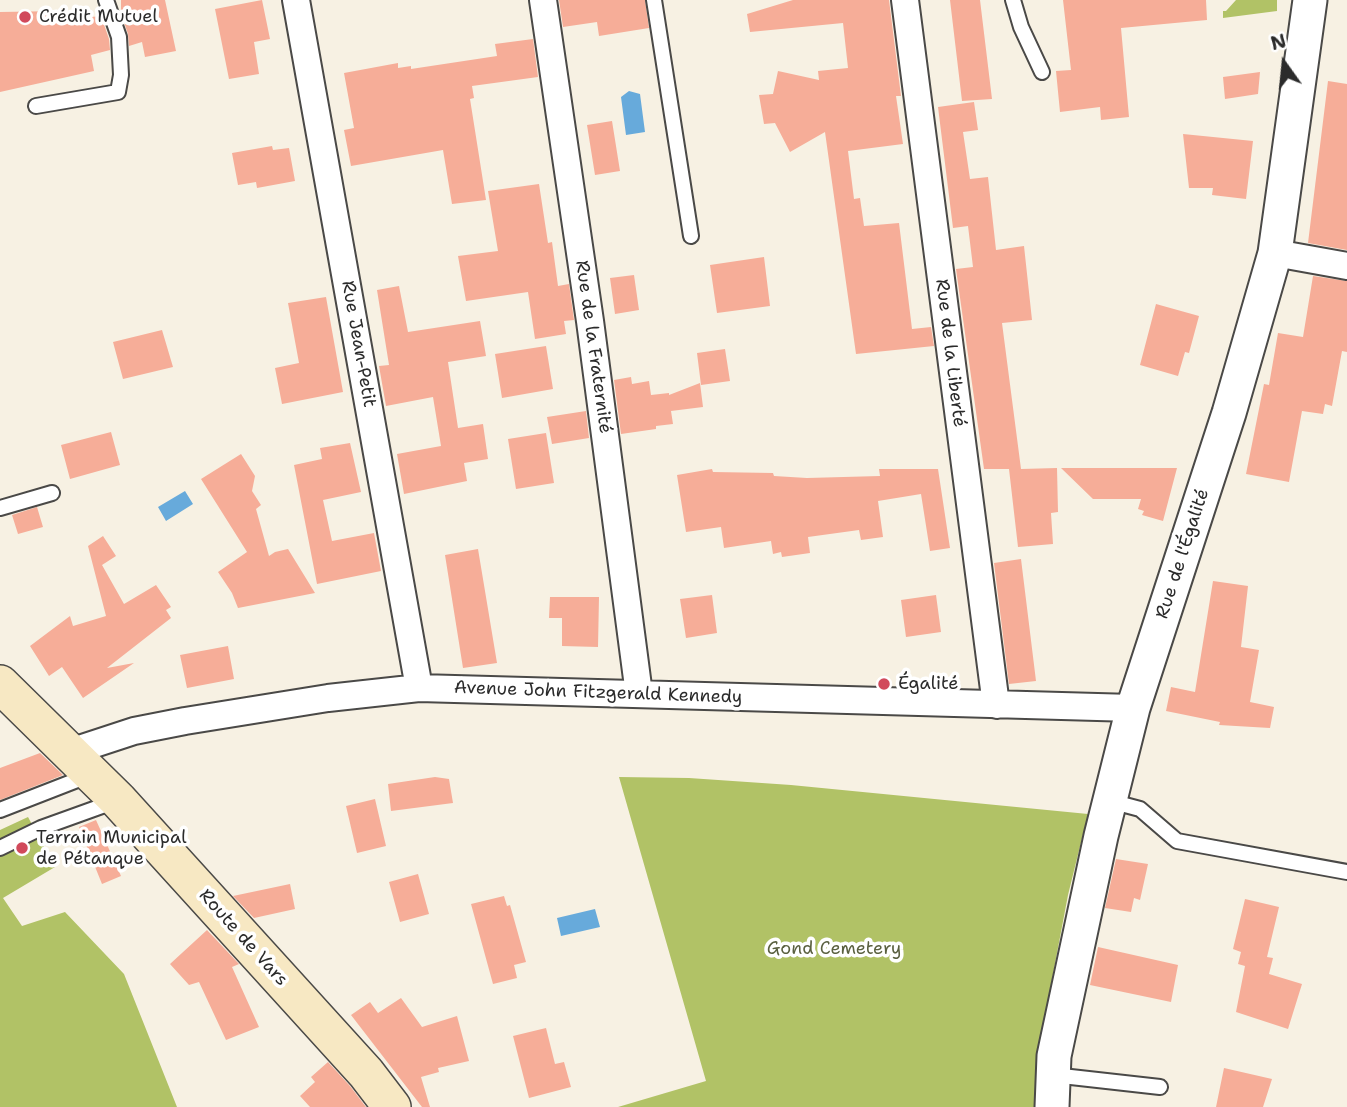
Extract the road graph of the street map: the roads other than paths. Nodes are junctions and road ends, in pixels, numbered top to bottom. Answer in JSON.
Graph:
{"nodes":[{"id":1,"x":106,"y":0,"type":"edge"},
{"id":2,"x":296,"y":0,"type":"edge"},
{"id":3,"x":543,"y":0,"type":"edge"},
{"id":4,"x":654,"y":0,"type":"edge"},
{"id":5,"x":905,"y":0,"type":"edge"},
{"id":6,"x":1013,"y":0,"type":"edge"},
{"id":7,"x":1310,"y":0,"type":"edge"},
{"id":8,"x":1042,"y":72,"type":"dead end"},
{"id":9,"x":36,"y":106,"type":"dead end"},
{"id":10,"x":691,"y":236,"type":"dead end"},
{"id":11,"x":1275,"y":253,"type":"junction"},
{"id":12,"x":1347,"y":266,"type":"edge"},
{"id":13,"x":52,"y":493,"type":"dead end"},
{"id":14,"x":0,"y":508,"type":"edge"},
{"id":15,"x":0,"y":684,"type":"edge"},
{"id":16,"x":419,"y":688,"type":"junction"},
{"id":17,"x":639,"y":694,"type":"junction"},
{"id":18,"x":996,"y":705,"type":"junction"},
{"id":19,"x":1133,"y":708,"type":"junction"},
{"id":20,"x":81,"y":763,"type":"junction"},
{"id":21,"x":118,"y":800,"type":"junction"},
{"id":22,"x":1110,"y":801,"type":"junction"},
{"id":23,"x":0,"y":810,"type":"edge"},
{"id":24,"x":0,"y":848,"type":"edge"},
{"id":25,"x":1347,"y":872,"type":"edge"},
{"id":26,"x":1160,"y":1087,"type":"dead end"},
{"id":27,"x":1053,"y":1091,"type":"edge"},
{"id":28,"x":392,"y":1107,"type":"edge"}],
"edges":[{"from":1,"to":9,"type":"lane"},
{"from":2,"to":16,"type":"street","name":"Rue Jean-Petit"},
{"from":3,"to":17,"type":"street","name":"Rue de la Fraternité"},
{"from":4,"to":10,"type":"lane"},
{"from":5,"to":18,"type":"street","name":"Rue de la Liberté"},
{"from":6,"to":8,"type":"lane"},
{"from":7,"to":11,"type":"street","name":"Rue de l'Égalité"},
{"from":11,"to":12,"type":"street"},
{"from":11,"to":19,"type":"street","name":"Rue de l'Égalité"},
{"from":13,"to":14,"type":"lane"},
{"from":15,"to":20,"type":"main road","name":"Route de Vars"},
{"from":16,"to":17,"type":"street","name":"Avenue John Fitzgerald Kennedy"},
{"from":16,"to":20,"type":"street","name":"Avenue John Fitzgerald Kennedy"},
{"from":17,"to":18,"type":"street","name":"Avenue John Fitzgerald Kennedy"},
{"from":18,"to":19,"type":"street","name":"Avenue John Fitzgerald Kennedy"},
{"from":19,"to":22,"type":"street","name":"Rue de l'Égalité"},
{"from":20,"to":21,"type":"main road","name":"Route de Vars"},
{"from":20,"to":23,"type":"lane"},
{"from":21,"to":24,"type":"lane"},
{"from":21,"to":28,"type":"main road","name":"Route de Vars"},
{"from":22,"to":25,"type":"lane"},
{"from":22,"to":27,"type":"street","name":"Rue de l'Égalité"},
{"from":26,"to":27,"type":"lane"}]}
